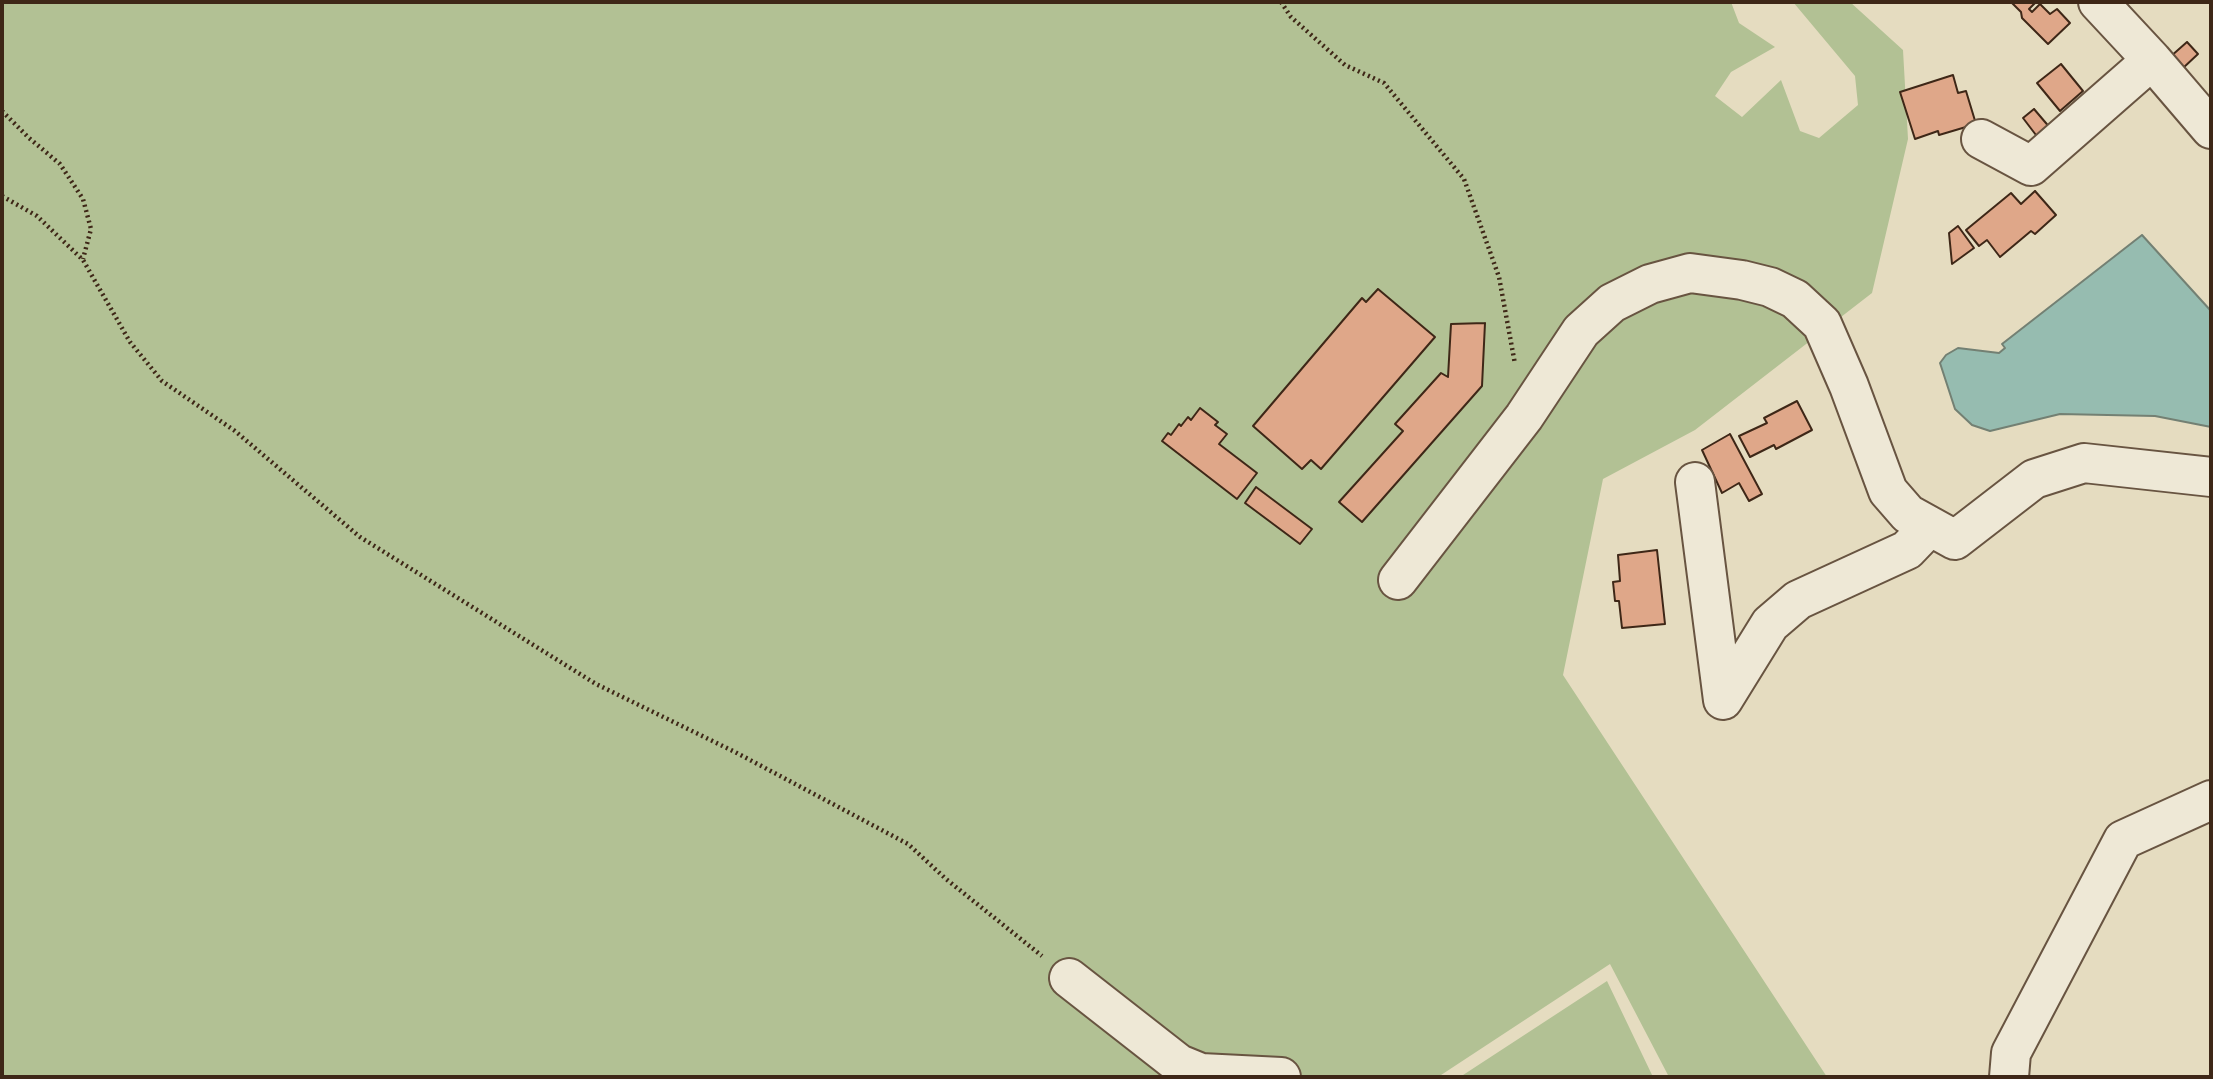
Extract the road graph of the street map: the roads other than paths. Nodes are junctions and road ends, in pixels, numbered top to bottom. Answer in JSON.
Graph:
{"nodes":[{"id":1,"x":2098,"y":2,"type":"edge"},
{"id":2,"x":2151,"y":60,"type":"junction"},
{"id":3,"x":2211,"y":129,"type":"edge"},
{"id":4,"x":1981,"y":139,"type":"dead end"},
{"id":5,"x":2211,"y":477,"type":"edge"},
{"id":6,"x":1695,"y":482,"type":"dead end"},
{"id":7,"x":1930,"y":526,"type":"junction"},
{"id":8,"x":1398,"y":580,"type":"dead end"},
{"id":9,"x":2211,"y":800,"type":"edge"},
{"id":10,"x":1069,"y":978,"type":"road end"},
{"id":11,"x":1281,"y":1077,"type":"edge"},
{"id":12,"x":2009,"y":1077,"type":"edge"}],
"edges":[{"from":1,"to":2,"type":"street"},
{"from":2,"to":3,"type":"street"},
{"from":2,"to":4,"type":"street"},
{"from":5,"to":7,"type":"street"},
{"from":6,"to":7,"type":"street"},
{"from":7,"to":8,"type":"street"},
{"from":9,"to":12,"type":"street"},
{"from":10,"to":11,"type":"street"}]}
